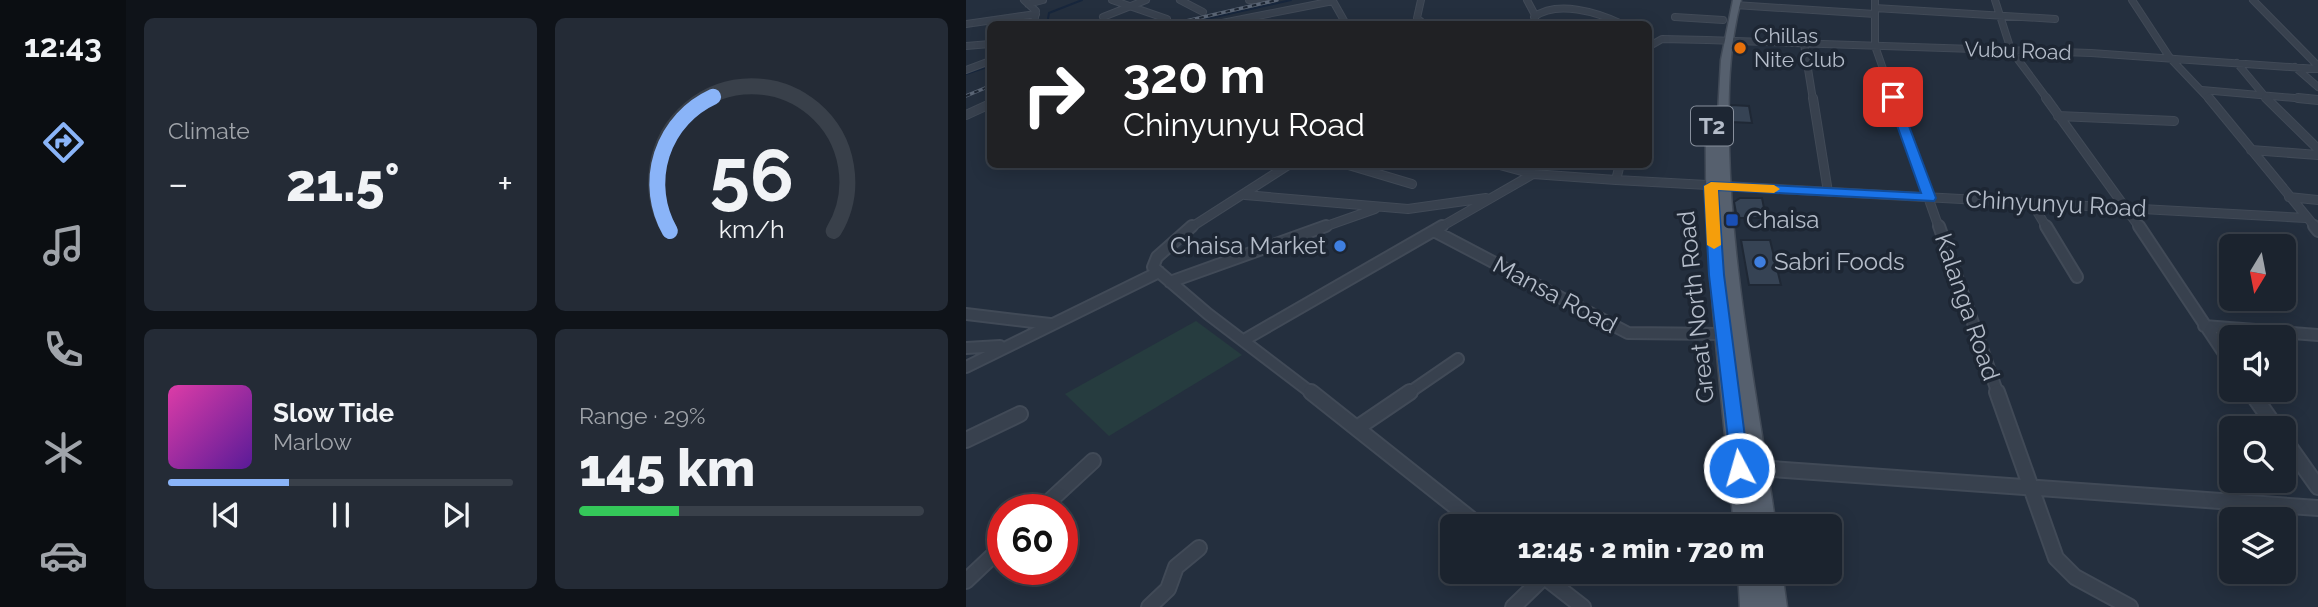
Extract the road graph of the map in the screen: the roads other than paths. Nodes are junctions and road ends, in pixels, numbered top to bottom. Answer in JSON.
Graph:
{"nodes":[{"id":1,"x":1043,"y":0,"type":"edge"},
{"id":2,"x":1112,"y":0,"type":"edge"},
{"id":3,"x":1146,"y":0,"type":"edge"},
{"id":4,"x":1180,"y":0,"type":"edge"},
{"id":5,"x":1249,"y":0,"type":"edge"},
{"id":6,"x":1268,"y":0,"type":"edge"},
{"id":7,"x":1333,"y":0,"type":"edge"},
{"id":8,"x":1421,"y":0,"type":"edge"},
{"id":9,"x":1527,"y":0,"type":"edge"},
{"id":10,"x":1800,"y":0,"type":"edge"},
{"id":11,"x":1837,"y":0,"type":"edge"},
{"id":12,"x":1995,"y":0,"type":"edge"},
{"id":13,"x":2133,"y":0,"type":"edge"},
{"id":14,"x":2253,"y":0,"type":"edge"},
{"id":15,"x":1026,"y":2,"type":"edge"},
{"id":16,"x":1734,"y":2,"type":"edge"},
{"id":17,"x":1132,"y":5,"type":"junction"},
{"id":18,"x":1875,"y":7,"type":"edge"},
{"id":19,"x":1799,"y":9,"type":"junction"},
{"id":20,"x":1203,"y":12,"type":"dead end"},
{"id":21,"x":1837,"y":12,"type":"junction"},
{"id":22,"x":1035,"y":14,"type":"junction"},
{"id":23,"x":1535,"y":15,"type":"junction"},
{"id":24,"x":1999,"y":16,"type":"junction"},
{"id":25,"x":1102,"y":17,"type":"dead end"},
{"id":26,"x":1675,"y":17,"type":"dead end"},
{"id":27,"x":1167,"y":19,"type":"dead end"},
{"id":28,"x":2055,"y":19,"type":"dead end"},
{"id":29,"x":1723,"y":20,"type":"junction"},
{"id":30,"x":1034,"y":21,"type":"edge"},
{"id":31,"x":1232,"y":21,"type":"edge"},
{"id":32,"x":1341,"y":21,"type":"edge"},
{"id":33,"x":1420,"y":21,"type":"edge"},
{"id":34,"x":1536,"y":21,"type":"edge"},
{"id":35,"x":1615,"y":21,"type":"edge"},
{"id":36,"x":966,"y":24,"type":"edge"},
{"id":37,"x":1652,"y":39,"type":"edge"},
{"id":38,"x":1722,"y":41,"type":"junction"},
{"id":39,"x":987,"y":44,"type":"edge"},
{"id":40,"x":1804,"y":44,"type":"junction"},
{"id":41,"x":966,"y":46,"type":"edge"},
{"id":42,"x":1875,"y":46,"type":"junction"},
{"id":43,"x":2011,"y":50,"type":"junction"},
{"id":44,"x":2171,"y":58,"type":"junction"},
{"id":45,"x":987,"y":62,"type":"edge"},
{"id":46,"x":2237,"y":63,"type":"junction"},
{"id":47,"x":2295,"y":67,"type":"junction"},
{"id":48,"x":2318,"y":67,"type":"edge"},
{"id":49,"x":966,"y":70,"type":"edge"},
{"id":50,"x":2318,"y":87,"type":"edge"},
{"id":51,"x":2202,"y":90,"type":"junction"},
{"id":52,"x":2264,"y":96,"type":"junction"},
{"id":53,"x":2318,"y":100,"type":"edge"},
{"id":54,"x":987,"y":105,"type":"edge"},
{"id":55,"x":966,"y":114,"type":"edge"},
{"id":56,"x":2058,"y":116,"type":"junction"},
{"id":57,"x":2174,"y":121,"type":"dead end"},
{"id":58,"x":2318,"y":149,"type":"edge"},
{"id":59,"x":2251,"y":150,"type":"junction"},
{"id":60,"x":2318,"y":155,"type":"edge"},
{"id":61,"x":1284,"y":168,"type":"edge"},
{"id":62,"x":1358,"y":168,"type":"edge"},
{"id":63,"x":1511,"y":168,"type":"edge"},
{"id":64,"x":1619,"y":168,"type":"edge"},
{"id":65,"x":1533,"y":174,"type":"junction"},
{"id":66,"x":1616,"y":180,"type":"junction"},
{"id":67,"x":1412,"y":184,"type":"dead end"},
{"id":68,"x":1717,"y":186,"type":"junction"},
{"id":69,"x":1828,"y":192,"type":"junction"},
{"id":70,"x":1245,"y":194,"type":"junction"},
{"id":71,"x":1492,"y":197,"type":"junction"},
{"id":72,"x":2289,"y":197,"type":"junction"},
{"id":73,"x":1929,"y":198,"type":"junction"},
{"id":74,"x":2318,"y":200,"type":"edge"},
{"id":75,"x":2032,"y":203,"type":"junction"},
{"id":76,"x":1381,"y":207,"type":"junction"},
{"id":77,"x":2127,"y":208,"type":"junction"},
{"id":78,"x":2306,"y":218,"type":"junction"},
{"id":79,"x":1434,"y":231,"type":"junction"},
{"id":80,"x":2318,"y":231,"type":"edge"},
{"id":81,"x":1160,"y":272,"type":"junction"},
{"id":82,"x":2077,"y":277,"type":"dead end"},
{"id":83,"x":1170,"y":282,"type":"junction"},
{"id":84,"x":966,"y":314,"type":"edge"},
{"id":85,"x":1050,"y":324,"type":"junction"},
{"id":86,"x":2204,"y":326,"type":"junction"},
{"id":87,"x":1724,"y":334,"type":"junction"},
{"id":88,"x":2318,"y":335,"type":"edge"},
{"id":89,"x":1244,"y":340,"type":"junction"},
{"id":90,"x":1006,"y":345,"type":"junction"},
{"id":91,"x":2219,"y":347,"type":"edge"},
{"id":92,"x":966,"y":348,"type":"edge"},
{"id":93,"x":1458,"y":359,"type":"dead end"},
{"id":94,"x":966,"y":367,"type":"edge"},
{"id":95,"x":1020,"y":414,"type":"dead end"},
{"id":96,"x":1357,"y":428,"type":"junction"},
{"id":97,"x":966,"y":440,"type":"edge"},
{"id":98,"x":2296,"y":456,"type":"edge"},
{"id":99,"x":1093,"y":461,"type":"dead end"},
{"id":100,"x":1758,"y":468,"type":"junction"},
{"id":101,"x":2318,"y":488,"type":"edge"},
{"id":102,"x":2030,"y":489,"type":"junction"},
{"id":103,"x":1057,"y":494,"type":"edge"},
{"id":104,"x":2318,"y":508,"type":"edge"},
{"id":105,"x":1465,"y":514,"type":"edge"},
{"id":106,"x":1744,"y":514,"type":"edge"},
{"id":107,"x":1763,"y":514,"type":"edge"},
{"id":108,"x":1199,"y":548,"type":"dead end"},
{"id":109,"x":987,"y":562,"type":"edge"},
{"id":110,"x":966,"y":581,"type":"edge"},
{"id":111,"x":1533,"y":584,"type":"edge"},
{"id":112,"x":1554,"y":584,"type":"edge"},
{"id":113,"x":1750,"y":584,"type":"edge"},
{"id":114,"x":1772,"y":584,"type":"edge"},
{"id":115,"x":1149,"y":607,"type":"edge"},
{"id":116,"x":1513,"y":607,"type":"edge"},
{"id":117,"x":1583,"y":607,"type":"edge"},
{"id":118,"x":1752,"y":607,"type":"edge"},
{"id":119,"x":1775,"y":607,"type":"edge"},
{"id":120,"x":2130,"y":607,"type":"edge"}],
"edges":[{"from":1,"to":15,"type":"street"},
{"from":2,"to":17,"type":"street"},
{"from":3,"to":17,"type":"street"},
{"from":4,"to":20,"type":"street"},
{"from":5,"to":6,"type":"street"},
{"from":7,"to":31,"type":"street"},
{"from":7,"to":32,"type":"street"},
{"from":8,"to":33,"type":"street"},
{"from":9,"to":23,"type":"street"},
{"from":10,"to":19,"type":"street"},
{"from":11,"to":21,"type":"street"},
{"from":12,"to":24,"type":"street"},
{"from":13,"to":44,"type":"street"},
{"from":14,"to":48,"type":"street"},
{"from":15,"to":22,"type":"street"},
{"from":16,"to":19,"type":"street"},
{"from":16,"to":29,"type":"main road","name":"Great North Road","number":"T2"},
{"from":16,"to":38,"type":"main road","name":"Great North Road","number":"T2"},
{"from":17,"to":25,"type":"street"},
{"from":17,"to":27,"type":"street"},
{"from":18,"to":21,"type":"street"},
{"from":18,"to":24,"type":"street"},
{"from":18,"to":42,"type":"street","name":"Kalanga Road"},
{"from":19,"to":21,"type":"street"},
{"from":22,"to":30,"type":"street"},
{"from":22,"to":36,"type":"street"},
{"from":23,"to":34,"type":"street"},
{"from":23,"to":35,"type":"street"},
{"from":24,"to":28,"type":"street"},
{"from":24,"to":43,"type":"street"},
{"from":26,"to":29,"type":"street"},
{"from":29,"to":38,"type":"main road","name":"Great North Road","number":"T2"},
{"from":37,"to":38,"type":"street","name":"Vubu Road"},
{"from":38,"to":40,"type":"street","name":"Vubu Road"},
{"from":38,"to":68,"type":"main road","name":"Great North Road","number":"T2"},
{"from":39,"to":41,"type":"street"},
{"from":40,"to":42,"type":"street","name":"Vubu Road"},
{"from":40,"to":69,"type":"street"},
{"from":42,"to":43,"type":"street","name":"Vubu Road"},
{"from":42,"to":73,"type":"street","name":"Kalanga Road"},
{"from":43,"to":44,"type":"street","name":"Vubu Road"},
{"from":43,"to":56,"type":"street"},
{"from":44,"to":46,"type":"street","name":"Vubu Road"},
{"from":44,"to":51,"type":"street"},
{"from":45,"to":49,"type":"street"},
{"from":46,"to":47,"type":"street","name":"Vubu Road"},
{"from":46,"to":52,"type":"street"},
{"from":47,"to":48,"type":"street","name":"Vubu Road"},
{"from":47,"to":50,"type":"street"},
{"from":51,"to":52,"type":"street"},
{"from":51,"to":59,"type":"street"},
{"from":52,"to":53,"type":"street"},
{"from":52,"to":58,"type":"street"},
{"from":54,"to":55,"type":"street"},
{"from":56,"to":57,"type":"street"},
{"from":56,"to":77,"type":"street"},
{"from":59,"to":60,"type":"street"},
{"from":59,"to":72,"type":"street"},
{"from":61,"to":70,"type":"street"},
{"from":62,"to":67,"type":"street"},
{"from":63,"to":65,"type":"street","name":"Chinyunyu Road"},
{"from":64,"to":66,"type":"street"},
{"from":65,"to":66,"type":"street","name":"Chinyunyu Road"},
{"from":65,"to":71,"type":"street"},
{"from":66,"to":68,"type":"street","name":"Chinyunyu Road"},
{"from":68,"to":69,"type":"street","name":"Chinyunyu Road"},
{"from":68,"to":87,"type":"main road","name":"Great North Road","number":"T2"},
{"from":68,"to":100,"type":"main road","name":"Great North Road","number":"T2"},
{"from":69,"to":73,"type":"street","name":"Chinyunyu Road"},
{"from":70,"to":76,"type":"street"},
{"from":70,"to":81,"type":"street"},
{"from":71,"to":76,"type":"street"},
{"from":71,"to":79,"type":"street"},
{"from":72,"to":74,"type":"street"},
{"from":72,"to":78,"type":"street"},
{"from":73,"to":75,"type":"street","name":"Chinyunyu Road"},
{"from":73,"to":102,"type":"street","name":"Kalanga Road"},
{"from":75,"to":77,"type":"street","name":"Chinyunyu Road"},
{"from":75,"to":82,"type":"street"},
{"from":76,"to":83,"type":"street"},
{"from":77,"to":78,"type":"street","name":"Chinyunyu Road"},
{"from":77,"to":86,"type":"street"},
{"from":78,"to":80,"type":"street"},
{"from":79,"to":87,"type":"street","name":"Mansa Road"},
{"from":79,"to":89,"type":"street"},
{"from":81,"to":83,"type":"street"},
{"from":81,"to":85,"type":"street"},
{"from":83,"to":89,"type":"street"},
{"from":84,"to":85,"type":"street"},
{"from":85,"to":90,"type":"street"},
{"from":86,"to":88,"type":"street"},
{"from":86,"to":91,"type":"street"},
{"from":87,"to":106,"type":"main road","name":"Great North Road","number":"T2"},
{"from":89,"to":96,"type":"street"},
{"from":90,"to":92,"type":"street"},
{"from":90,"to":94,"type":"street"},
{"from":93,"to":96,"type":"street"},
{"from":95,"to":97,"type":"street"},
{"from":96,"to":105,"type":"street"},
{"from":98,"to":101,"type":"street"},
{"from":99,"to":103,"type":"street"},
{"from":100,"to":102,"type":"street"},
{"from":100,"to":107,"type":"main road","name":"Great North Road","number":"T2"},
{"from":102,"to":104,"type":"street"},
{"from":102,"to":120,"type":"street","name":"Kalanga Road"},
{"from":108,"to":115,"type":"street"},
{"from":109,"to":110,"type":"street"},
{"from":111,"to":116,"type":"street"},
{"from":112,"to":117,"type":"street"},
{"from":113,"to":118,"type":"main road"},
{"from":114,"to":119,"type":"main road"}]}
